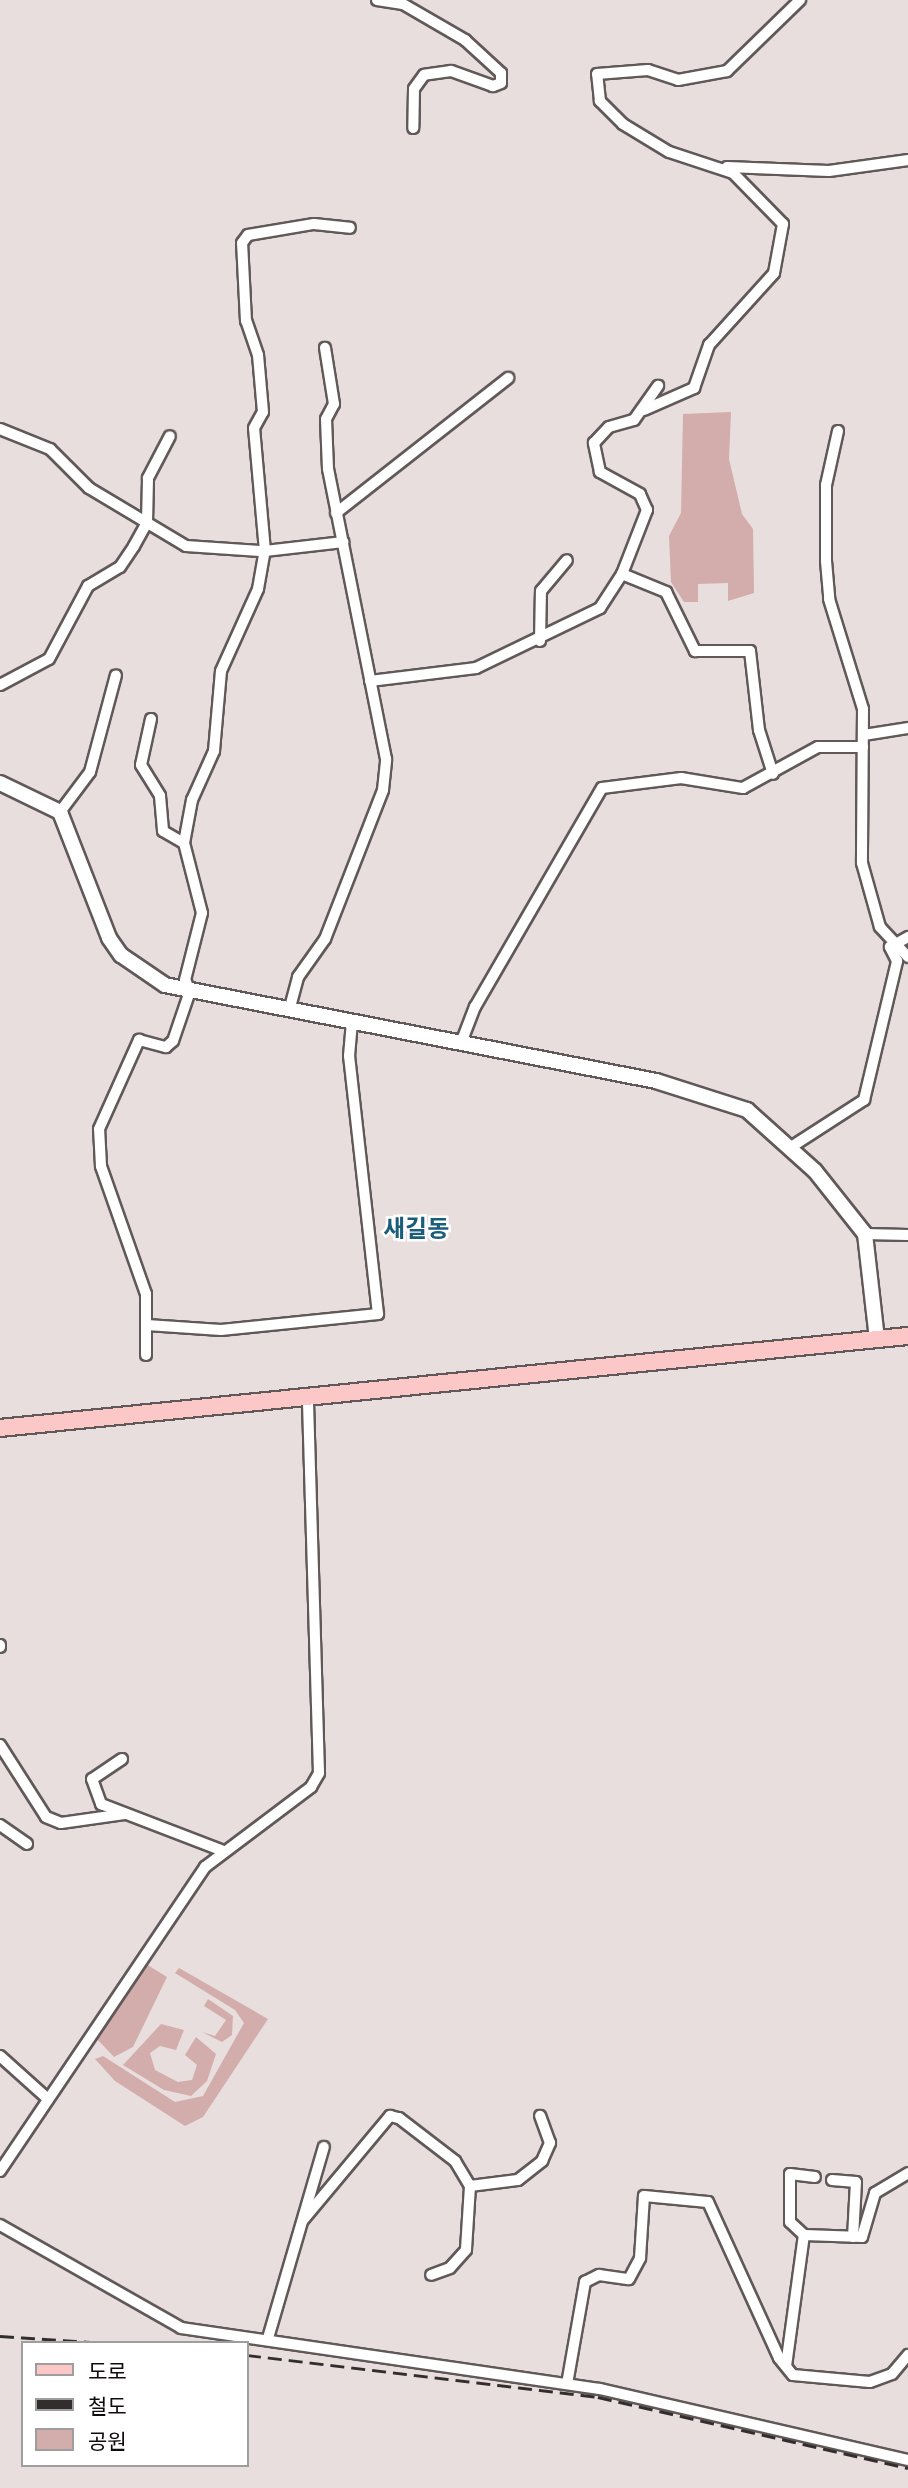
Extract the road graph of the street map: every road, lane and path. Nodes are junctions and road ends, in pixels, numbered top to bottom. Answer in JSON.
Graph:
{"nodes":[{"id":1,"x":377,"y":0,"type":"edge"},
{"id":2,"x":800,"y":0,"type":"edge"},
{"id":3,"x":413,"y":128,"type":"dead end"},
{"id":4,"x":908,"y":160,"type":"edge"},
{"id":5,"x":721,"y":167,"type":"junction"},
{"id":6,"x":350,"y":228,"type":"dead end"},
{"id":7,"x":325,"y":348,"type":"dead end"},
{"id":8,"x":508,"y":378,"type":"dead end"},
{"id":9,"x":658,"y":386,"type":"dead end"},
{"id":10,"x":644,"y":410,"type":"junction"},
{"id":11,"x":0,"y":429,"type":"edge"},
{"id":12,"x":838,"y":431,"type":"dead end"},
{"id":13,"x":170,"y":436,"type":"dead end"},
{"id":14,"x":336,"y":513,"type":"junction"},
{"id":15,"x":147,"y":523,"type":"junction"},
{"id":16,"x":343,"y":542,"type":"junction"},
{"id":17,"x":262,"y":551,"type":"junction"},
{"id":18,"x":567,"y":560,"type":"dead end"},
{"id":19,"x":622,"y":574,"type":"junction"},
{"id":20,"x":540,"y":641,"type":"junction"},
{"id":21,"x":116,"y":675,"type":"dead end"},
{"id":22,"x":370,"y":681,"type":"junction"},
{"id":23,"x":0,"y":685,"type":"edge"},
{"id":24,"x":150,"y":719,"type":"dead end"},
{"id":25,"x":908,"y":728,"type":"edge"},
{"id":26,"x":863,"y":741,"type":"junction"},
{"id":27,"x":773,"y":774,"type":"junction"},
{"id":28,"x":0,"y":783,"type":"edge"},
{"id":29,"x":60,"y":812,"type":"junction"},
{"id":30,"x":184,"y":843,"type":"junction"},
{"id":31,"x":908,"y":937,"type":"edge"},
{"id":32,"x":893,"y":942,"type":"junction"},
{"id":33,"x":908,"y":957,"type":"edge"},
{"id":34,"x":190,"y":991,"type":"junction"},
{"id":35,"x":289,"y":1011,"type":"junction"},
{"id":36,"x":352,"y":1024,"type":"junction"},
{"id":37,"x":461,"y":1043,"type":"junction"},
{"id":38,"x":791,"y":1147,"type":"junction"},
{"id":39,"x":865,"y":1234,"type":"junction"},
{"id":40,"x":908,"y":1235,"type":"edge"},
{"id":41,"x":147,"y":1325,"type":"junction"},
{"id":42,"x":908,"y":1336,"type":"edge"},
{"id":43,"x":877,"y":1339,"type":"junction"},
{"id":44,"x":146,"y":1354,"type":"dead end"},
{"id":45,"x":308,"y":1397,"type":"junction"},
{"id":46,"x":0,"y":1418,"type":"edge"},
{"id":47,"x":18,"y":1426,"type":"junction"},
{"id":48,"x":0,"y":1428,"type":"edge"},
{"id":49,"x":0,"y":1745,"type":"edge"},
{"id":50,"x":122,"y":1759,"type":"dead end"},
{"id":51,"x":127,"y":1814,"type":"junction"},
{"id":52,"x":0,"y":1825,"type":"edge"},
{"id":53,"x":27,"y":1844,"type":"dead end"},
{"id":54,"x":221,"y":1850,"type":"junction"},
{"id":55,"x":0,"y":2056,"type":"edge"},
{"id":56,"x":48,"y":2099,"type":"junction"},
{"id":57,"x":540,"y":2116,"type":"dead end"},
{"id":58,"x":324,"y":2147,"type":"dead end"},
{"id":59,"x":0,"y":2171,"type":"edge"},
{"id":60,"x":908,"y":2173,"type":"edge"},
{"id":61,"x":815,"y":2176,"type":"dead end"},
{"id":62,"x":832,"y":2180,"type":"dead end"},
{"id":63,"x":470,"y":2186,"type":"junction"},
{"id":64,"x":303,"y":2220,"type":"junction"},
{"id":65,"x":0,"y":2225,"type":"edge"},
{"id":66,"x":804,"y":2235,"type":"junction"},
{"id":67,"x":853,"y":2237,"type":"junction"},
{"id":68,"x":431,"y":2275,"type":"dead end"},
{"id":69,"x":268,"y":2338,"type":"junction"},
{"id":70,"x":908,"y":2355,"type":"edge"},
{"id":71,"x":786,"y":2366,"type":"junction"},
{"id":72,"x":567,"y":2384,"type":"junction"},
{"id":73,"x":908,"y":2460,"type":"edge"}],
"edges":[{"from":1,"to":3,"type":"street"},
{"from":2,"to":5,"type":"street"},
{"from":4,"to":5,"type":"street"},
{"from":5,"to":10,"type":"street"},
{"from":6,"to":17,"type":"street"},
{"from":7,"to":14,"type":"street"},
{"from":8,"to":14,"type":"street"},
{"from":9,"to":10,"type":"street"},
{"from":10,"to":19,"type":"street"},
{"from":11,"to":15,"type":"street"},
{"from":12,"to":26,"type":"street"},
{"from":13,"to":15,"type":"street"},
{"from":14,"to":16,"type":"street"},
{"from":15,"to":17,"type":"street"},
{"from":15,"to":23,"type":"street"},
{"from":16,"to":17,"type":"street"},
{"from":16,"to":22,"type":"street"},
{"from":17,"to":30,"type":"street"},
{"from":18,"to":20,"type":"street"},
{"from":19,"to":20,"type":"street"},
{"from":19,"to":27,"type":"street"},
{"from":20,"to":22,"type":"street"},
{"from":21,"to":29,"type":"street"},
{"from":22,"to":35,"type":"street"},
{"from":24,"to":30,"type":"street"},
{"from":25,"to":26,"type":"street"},
{"from":26,"to":27,"type":"street"},
{"from":26,"to":32,"type":"street"},
{"from":27,"to":37,"type":"street"},
{"from":28,"to":29,"type":"street"},
{"from":29,"to":34,"type":"street"},
{"from":30,"to":34,"type":"street"},
{"from":31,"to":32,"type":"street"},
{"from":32,"to":33,"type":"street"},
{"from":32,"to":38,"type":"street"},
{"from":34,"to":35,"type":"street"},
{"from":34,"to":41,"type":"street"},
{"from":35,"to":36,"type":"street"},
{"from":36,"to":37,"type":"street"},
{"from":36,"to":41,"type":"street"},
{"from":37,"to":38,"type":"street"},
{"from":38,"to":39,"type":"street"},
{"from":39,"to":40,"type":"street"},
{"from":39,"to":43,"type":"street"},
{"from":41,"to":44,"type":"street"},
{"from":42,"to":43,"type":"main road"},
{"from":43,"to":45,"type":"main road"},
{"from":45,"to":47,"type":"main road"},
{"from":45,"to":54,"type":"street"},
{"from":46,"to":47,"type":"street"},
{"from":47,"to":48,"type":"main road"},
{"from":49,"to":51,"type":"street"},
{"from":50,"to":51,"type":"street"},
{"from":51,"to":54,"type":"street"},
{"from":52,"to":53,"type":"street"},
{"from":54,"to":56,"type":"street"},
{"from":55,"to":56,"type":"street"},
{"from":56,"to":59,"type":"street"},
{"from":57,"to":63,"type":"street"},
{"from":58,"to":64,"type":"street"},
{"from":60,"to":67,"type":"street"},
{"from":61,"to":66,"type":"street"},
{"from":62,"to":67,"type":"street"},
{"from":63,"to":64,"type":"street"},
{"from":63,"to":68,"type":"street"},
{"from":64,"to":69,"type":"street"},
{"from":65,"to":69,"type":"street"},
{"from":66,"to":67,"type":"street"},
{"from":66,"to":71,"type":"street"},
{"from":69,"to":72,"type":"street"},
{"from":70,"to":71,"type":"street"},
{"from":71,"to":72,"type":"street"},
{"from":72,"to":73,"type":"street"}]}
